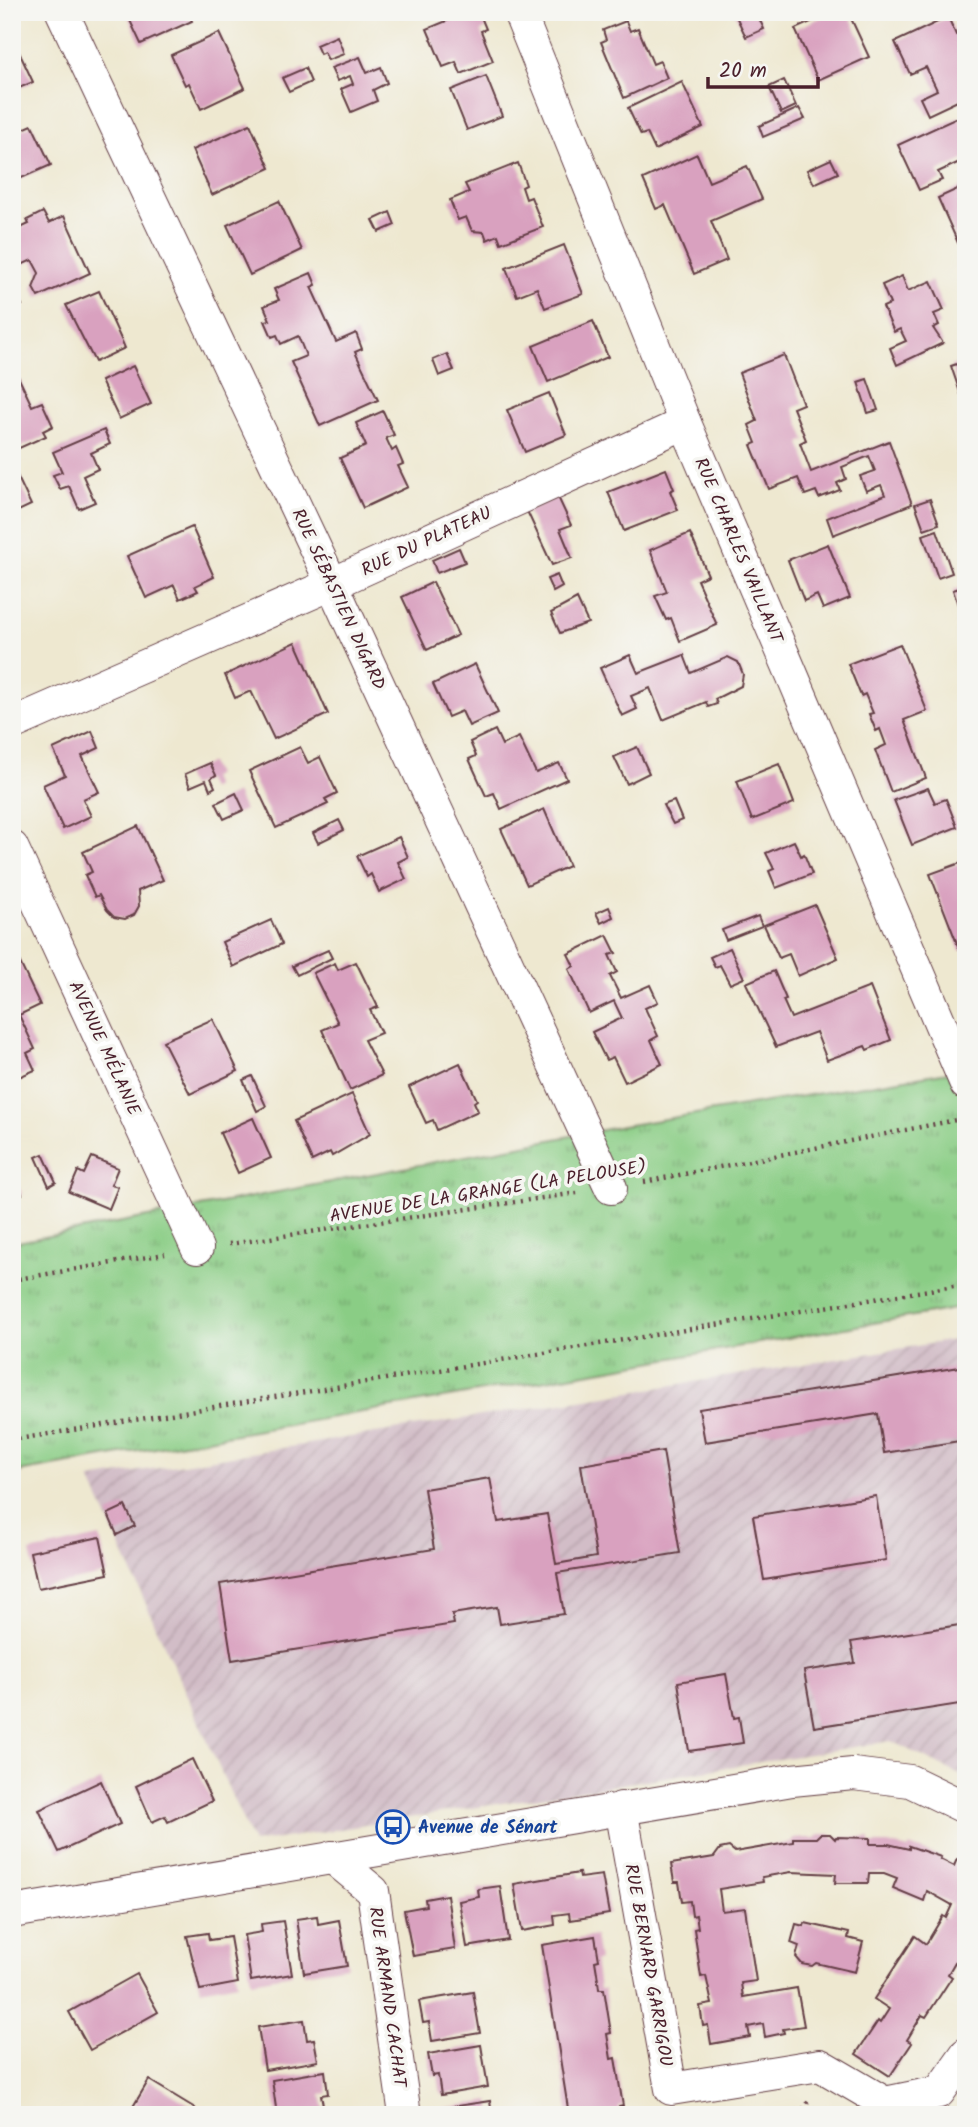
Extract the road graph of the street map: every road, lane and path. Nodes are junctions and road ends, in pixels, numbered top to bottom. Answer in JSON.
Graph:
{"nodes":[{"id":1,"x":62,"y":12,"type":"edge"},
{"id":2,"x":519,"y":12,"type":"edge"},
{"id":3,"x":685,"y":423,"type":"junction"},
{"id":4,"x":332,"y":584,"type":"junction"},
{"id":5,"x":12,"y":724,"type":"edge"},
{"id":6,"x":12,"y":847,"type":"edge"},
{"id":7,"x":966,"y":1084,"type":"edge"},
{"id":8,"x":966,"y":1118,"type":"edge"},
{"id":9,"x":611,"y":1188,"type":"junction"},
{"id":10,"x":197,"y":1248,"type":"junction"},
{"id":11,"x":12,"y":1280,"type":"edge"},
{"id":12,"x":966,"y":1284,"type":"edge"},
{"id":13,"x":12,"y":1440,"type":"edge"},
{"id":14,"x":621,"y":1808,"type":"junction"},
{"id":15,"x":966,"y":1808,"type":"edge"},
{"id":16,"x":332,"y":1857,"type":"junction"},
{"id":17,"x":12,"y":1912,"type":"edge"},
{"id":18,"x":966,"y":2054,"type":"edge"},
{"id":19,"x":405,"y":2115,"type":"edge"}],
"edges":[{"from":1,"to":4,"type":"street","name":"RUE SÉBASTIEN DIGARD"},
{"from":2,"to":3,"type":"street","name":"RUE CHARLES VAILLANT"},
{"from":3,"to":4,"type":"street","name":"RUE DU PLATEAU"},
{"from":3,"to":7,"type":"street","name":"RUE CHARLES VAILLANT"},
{"from":4,"to":5,"type":"street","name":"RUE DU PLATEAU"},
{"from":4,"to":9,"type":"street","name":"RUE SÉBASTIEN DIGARD"},
{"from":6,"to":10,"type":"street","name":"AVENUE MÉLANIE"},
{"from":8,"to":9,"type":"path","name":"AVENUE DE LA GRANGE (LA PELOUSE)"},
{"from":9,"to":10,"type":"path","name":"AVENUE DE LA GRANGE (LA PELOUSE)"},
{"from":10,"to":11,"type":"path","name":"AVENUE DE LA GRANGE (LA PELOUSE)"},
{"from":12,"to":13,"type":"path"},
{"from":14,"to":15,"type":"street"},
{"from":14,"to":16,"type":"street"},
{"from":14,"to":18,"type":"street","name":"RUE BERNARD GARRIGOU"},
{"from":16,"to":17,"type":"street"},
{"from":16,"to":19,"type":"street","name":"RUE ARMAND CACHAT"}]}
